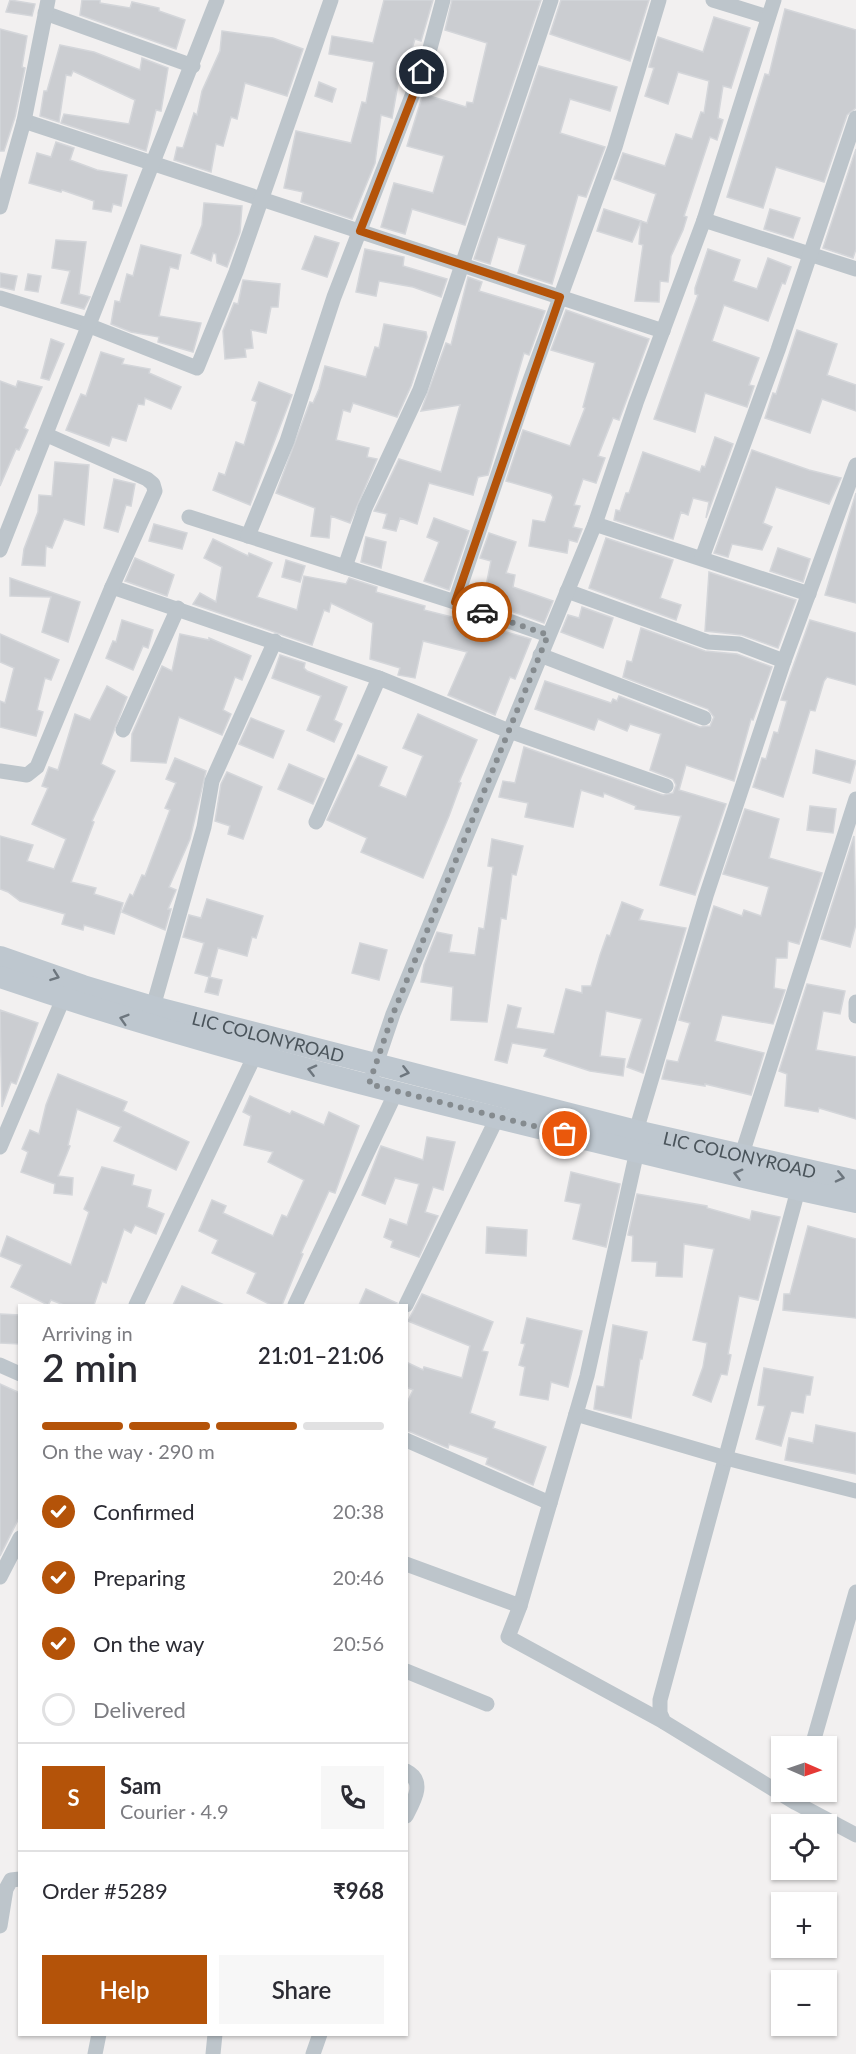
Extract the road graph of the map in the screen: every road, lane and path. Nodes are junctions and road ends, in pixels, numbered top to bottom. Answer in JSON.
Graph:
{"nodes":[{"id":1,"x":218,"y":0,"type":"edge"},
{"id":2,"x":331,"y":0,"type":"edge"},
{"id":3,"x":443,"y":0,"type":"edge"},
{"id":4,"x":551,"y":0,"type":"edge"},
{"id":5,"x":659,"y":0,"type":"edge"},
{"id":6,"x":713,"y":0,"type":"edge"},
{"id":7,"x":774,"y":0,"type":"edge"},
{"id":8,"x":46,"y":6,"type":"edge"},
{"id":9,"x":768,"y":17,"type":"junction"},
{"id":10,"x":193,"y":66,"type":"junction"},
{"id":11,"x":856,"y":118,"type":"edge"},
{"id":12,"x":24,"y":121,"type":"junction"},
{"id":13,"x":154,"y":163,"type":"junction"},
{"id":14,"x":262,"y":199,"type":"junction"},
{"id":15,"x":0,"y":207,"type":"edge"},
{"id":16,"x":705,"y":220,"type":"junction"},
{"id":17,"x":360,"y":231,"type":"junction"},
{"id":18,"x":810,"y":254,"type":"junction"},
{"id":19,"x":462,"y":265,"type":"junction"},
{"id":20,"x":856,"y":269,"type":"edge"},
{"id":21,"x":560,"y":297,"type":"junction"},
{"id":22,"x":0,"y":298,"type":"edge"},
{"id":23,"x":90,"y":326,"type":"junction"},
{"id":24,"x":663,"y":331,"type":"junction"},
{"id":25,"x":47,"y":435,"type":"junction"},
{"id":26,"x":856,"y":465,"type":"edge"},
{"id":27,"x":189,"y":518,"type":"dead end"},
{"id":28,"x":595,"y":524,"type":"junction"},
{"id":29,"x":248,"y":536,"type":"junction"},
{"id":30,"x":0,"y":550,"type":"edge"},
{"id":31,"x":702,"y":558,"type":"junction"},
{"id":32,"x":345,"y":567,"type":"junction"},
{"id":33,"x":112,"y":586,"type":"junction"},
{"id":34,"x":567,"y":591,"type":"junction"},
{"id":35,"x":809,"y":594,"type":"junction"},
{"id":36,"x":455,"y":602,"type":"junction"},
{"id":37,"x":178,"y":608,"type":"junction"},
{"id":38,"x":548,"y":635,"type":"junction"},
{"id":39,"x":275,"y":641,"type":"junction"},
{"id":40,"x":540,"y":655,"type":"junction"},
{"id":41,"x":784,"y":661,"type":"junction"},
{"id":42,"x":379,"y":678,"type":"junction"},
{"id":43,"x":704,"y":718,"type":"dead end"},
{"id":44,"x":123,"y":730,"type":"dead end"},
{"id":45,"x":509,"y":731,"type":"junction"},
{"id":46,"x":0,"y":771,"type":"edge"},
{"id":47,"x":666,"y":786,"type":"dead end"},
{"id":48,"x":856,"y":799,"type":"edge"},
{"id":49,"x":316,"y":822,"type":"dead end"},
{"id":50,"x":0,"y":957,"type":"edge"},
{"id":51,"x":0,"y":977,"type":"edge"},
{"id":52,"x":74,"y":996,"type":"junction"},
{"id":53,"x":856,"y":1002,"type":"edge"},
{"id":54,"x":153,"y":1007,"type":"junction"},
{"id":55,"x":856,"y":1016,"type":"edge"},
{"id":56,"x":255,"y":1055,"type":"junction"},
{"id":57,"x":372,"y":1075,"type":"junction"},
{"id":58,"x":396,"y":1092,"type":"junction"},
{"id":59,"x":496,"y":1118,"type":"junction"},
{"id":60,"x":636,"y":1141,"type":"junction"},
{"id":61,"x":0,"y":1147,"type":"edge"},
{"id":62,"x":742,"y":1154,"type":"junction"},
{"id":63,"x":775,"y":1173,"type":"junction"},
{"id":64,"x":856,"y":1181,"type":"edge"},
{"id":65,"x":798,"y":1190,"type":"junction"},
{"id":66,"x":856,"y":1202,"type":"edge"},
{"id":67,"x":136,"y":1304,"type":"edge"},
{"id":68,"x":295,"y":1304,"type":"edge"},
{"id":69,"x":406,"y":1304,"type":"edge"},
{"id":70,"x":0,"y":1365,"type":"edge"},
{"id":71,"x":18,"y":1373,"type":"edge"},
{"id":72,"x":576,"y":1414,"type":"junction"},
{"id":73,"x":408,"y":1441,"type":"edge"},
{"id":74,"x":726,"y":1458,"type":"junction"},
{"id":75,"x":856,"y":1491,"type":"edge"},
{"id":76,"x":550,"y":1503,"type":"junction"},
{"id":77,"x":18,"y":1542,"type":"edge"},
{"id":78,"x":408,"y":1565,"type":"edge"},
{"id":79,"x":0,"y":1577,"type":"edge"},
{"id":80,"x":856,"y":1592,"type":"edge"},
{"id":81,"x":520,"y":1606,"type":"junction"},
{"id":82,"x":408,"y":1672,"type":"edge"},
{"id":83,"x":487,"y":1704,"type":"dead end"},
{"id":84,"x":664,"y":1722,"type":"junction"},
{"id":85,"x":815,"y":1736,"type":"edge"},
{"id":86,"x":408,"y":1772,"type":"edge"},
{"id":87,"x":771,"y":1782,"type":"edge"},
{"id":88,"x":805,"y":1802,"type":"edge"},
{"id":89,"x":408,"y":1812,"type":"edge"},
{"id":90,"x":856,"y":1835,"type":"edge"},
{"id":91,"x":18,"y":1879,"type":"edge"},
{"id":92,"x":0,"y":1926,"type":"edge"},
{"id":93,"x":99,"y":2036,"type":"edge"},
{"id":94,"x":215,"y":2036,"type":"edge"},
{"id":95,"x":319,"y":2036,"type":"edge"},
{"id":96,"x":95,"y":2054,"type":"edge"},
{"id":97,"x":213,"y":2054,"type":"edge"},
{"id":98,"x":313,"y":2054,"type":"edge"}],
"edges":[{"from":1,"to":10,"type":"street"},
{"from":2,"to":14,"type":"street"},
{"from":3,"to":17,"type":"street"},
{"from":4,"to":19,"type":"street"},
{"from":5,"to":21,"type":"street"},
{"from":6,"to":9,"type":"street"},
{"from":7,"to":9,"type":"street"},
{"from":8,"to":10,"type":"street"},
{"from":8,"to":12,"type":"street"},
{"from":9,"to":16,"type":"street"},
{"from":10,"to":13,"type":"street"},
{"from":11,"to":18,"type":"street"},
{"from":12,"to":13,"type":"street"},
{"from":12,"to":15,"type":"street"},
{"from":13,"to":14,"type":"street"},
{"from":13,"to":23,"type":"street"},
{"from":14,"to":17,"type":"street"},
{"from":14,"to":23,"type":"street"},
{"from":16,"to":18,"type":"street"},
{"from":16,"to":24,"type":"street"},
{"from":17,"to":19,"type":"street"},
{"from":17,"to":29,"type":"street"},
{"from":18,"to":20,"type":"street"},
{"from":18,"to":31,"type":"street"},
{"from":19,"to":21,"type":"street"},
{"from":19,"to":32,"type":"street"},
{"from":21,"to":24,"type":"street"},
{"from":21,"to":36,"type":"street"},
{"from":22,"to":23,"type":"street"},
{"from":23,"to":25,"type":"street"},
{"from":24,"to":28,"type":"street"},
{"from":25,"to":30,"type":"street"},
{"from":25,"to":33,"type":"street"},
{"from":26,"to":35,"type":"street"},
{"from":27,"to":29,"type":"street"},
{"from":28,"to":31,"type":"street"},
{"from":28,"to":34,"type":"street"},
{"from":29,"to":32,"type":"street"},
{"from":31,"to":35,"type":"street"},
{"from":32,"to":36,"type":"street"},
{"from":33,"to":37,"type":"street"},
{"from":33,"to":46,"type":"street"},
{"from":34,"to":38,"type":"street"},
{"from":34,"to":41,"type":"street"},
{"from":35,"to":41,"type":"street"},
{"from":36,"to":38,"type":"street"},
{"from":37,"to":39,"type":"street"},
{"from":37,"to":44,"type":"street"},
{"from":38,"to":40,"type":"street"},
{"from":39,"to":42,"type":"street"},
{"from":39,"to":54,"type":"street"},
{"from":40,"to":43,"type":"street"},
{"from":40,"to":45,"type":"street"},
{"from":41,"to":60,"type":"street"},
{"from":42,"to":45,"type":"street"},
{"from":42,"to":49,"type":"street"},
{"from":45,"to":47,"type":"street"},
{"from":45,"to":57,"type":"street"},
{"from":48,"to":62,"type":"street"},
{"from":50,"to":52,"type":"main road","name":"LIC COLONYROAD","one_way":true},
{"from":51,"to":52,"type":"main road"},
{"from":52,"to":54,"type":"main road","name":"LIC COLONYROAD"},
{"from":56,"to":52,"type":"main road","one_way":true},
{"from":52,"to":61,"type":"street"},
{"from":53,"to":55,"type":"street"},
{"from":54,"to":57,"type":"main road","name":"LIC COLONYROAD"},
{"from":57,"to":56,"type":"main road","one_way":true},
{"from":56,"to":67,"type":"street"},
{"from":57,"to":58,"type":"main road","name":"LIC COLONYROAD"},
{"from":57,"to":60,"type":"main road","name":"LIC COLONYROAD","one_way":true},
{"from":58,"to":59,"type":"main road","name":"LIC COLONYROAD"},
{"from":58,"to":68,"type":"street"},
{"from":59,"to":60,"type":"main road","name":"LIC COLONYROAD"},
{"from":59,"to":69,"type":"street"},
{"from":60,"to":62,"type":"main road","name":"LIC COLONYROAD"},
{"from":63,"to":60,"type":"main road","name":"LIC COLONYROAD","one_way":true},
{"from":60,"to":72,"type":"street"},
{"from":62,"to":63,"type":"main road","name":"LIC COLONYROAD"},
{"from":63,"to":64,"type":"main road","name":"LIC COLONYROAD","one_way":true},
{"from":63,"to":65,"type":"main road","name":"LIC COLONYROAD"},
{"from":65,"to":66,"type":"main road","name":"LIC COLONYROAD"},
{"from":65,"to":74,"type":"street"},
{"from":70,"to":71,"type":"street"},
{"from":72,"to":74,"type":"street"},
{"from":72,"to":76,"type":"street"},
{"from":73,"to":76,"type":"street"},
{"from":74,"to":75,"type":"street"},
{"from":74,"to":84,"type":"street"},
{"from":76,"to":81,"type":"street"},
{"from":77,"to":79,"type":"street"},
{"from":78,"to":81,"type":"street"},
{"from":80,"to":85,"type":"street"},
{"from":81,"to":84,"type":"street"},
{"from":82,"to":83,"type":"street"},
{"from":84,"to":87,"type":"street"},
{"from":86,"to":89,"type":"street"},
{"from":88,"to":90,"type":"street"},
{"from":91,"to":92,"type":"street"},
{"from":93,"to":96,"type":"street"},
{"from":94,"to":97,"type":"street"},
{"from":95,"to":98,"type":"street"}]}
